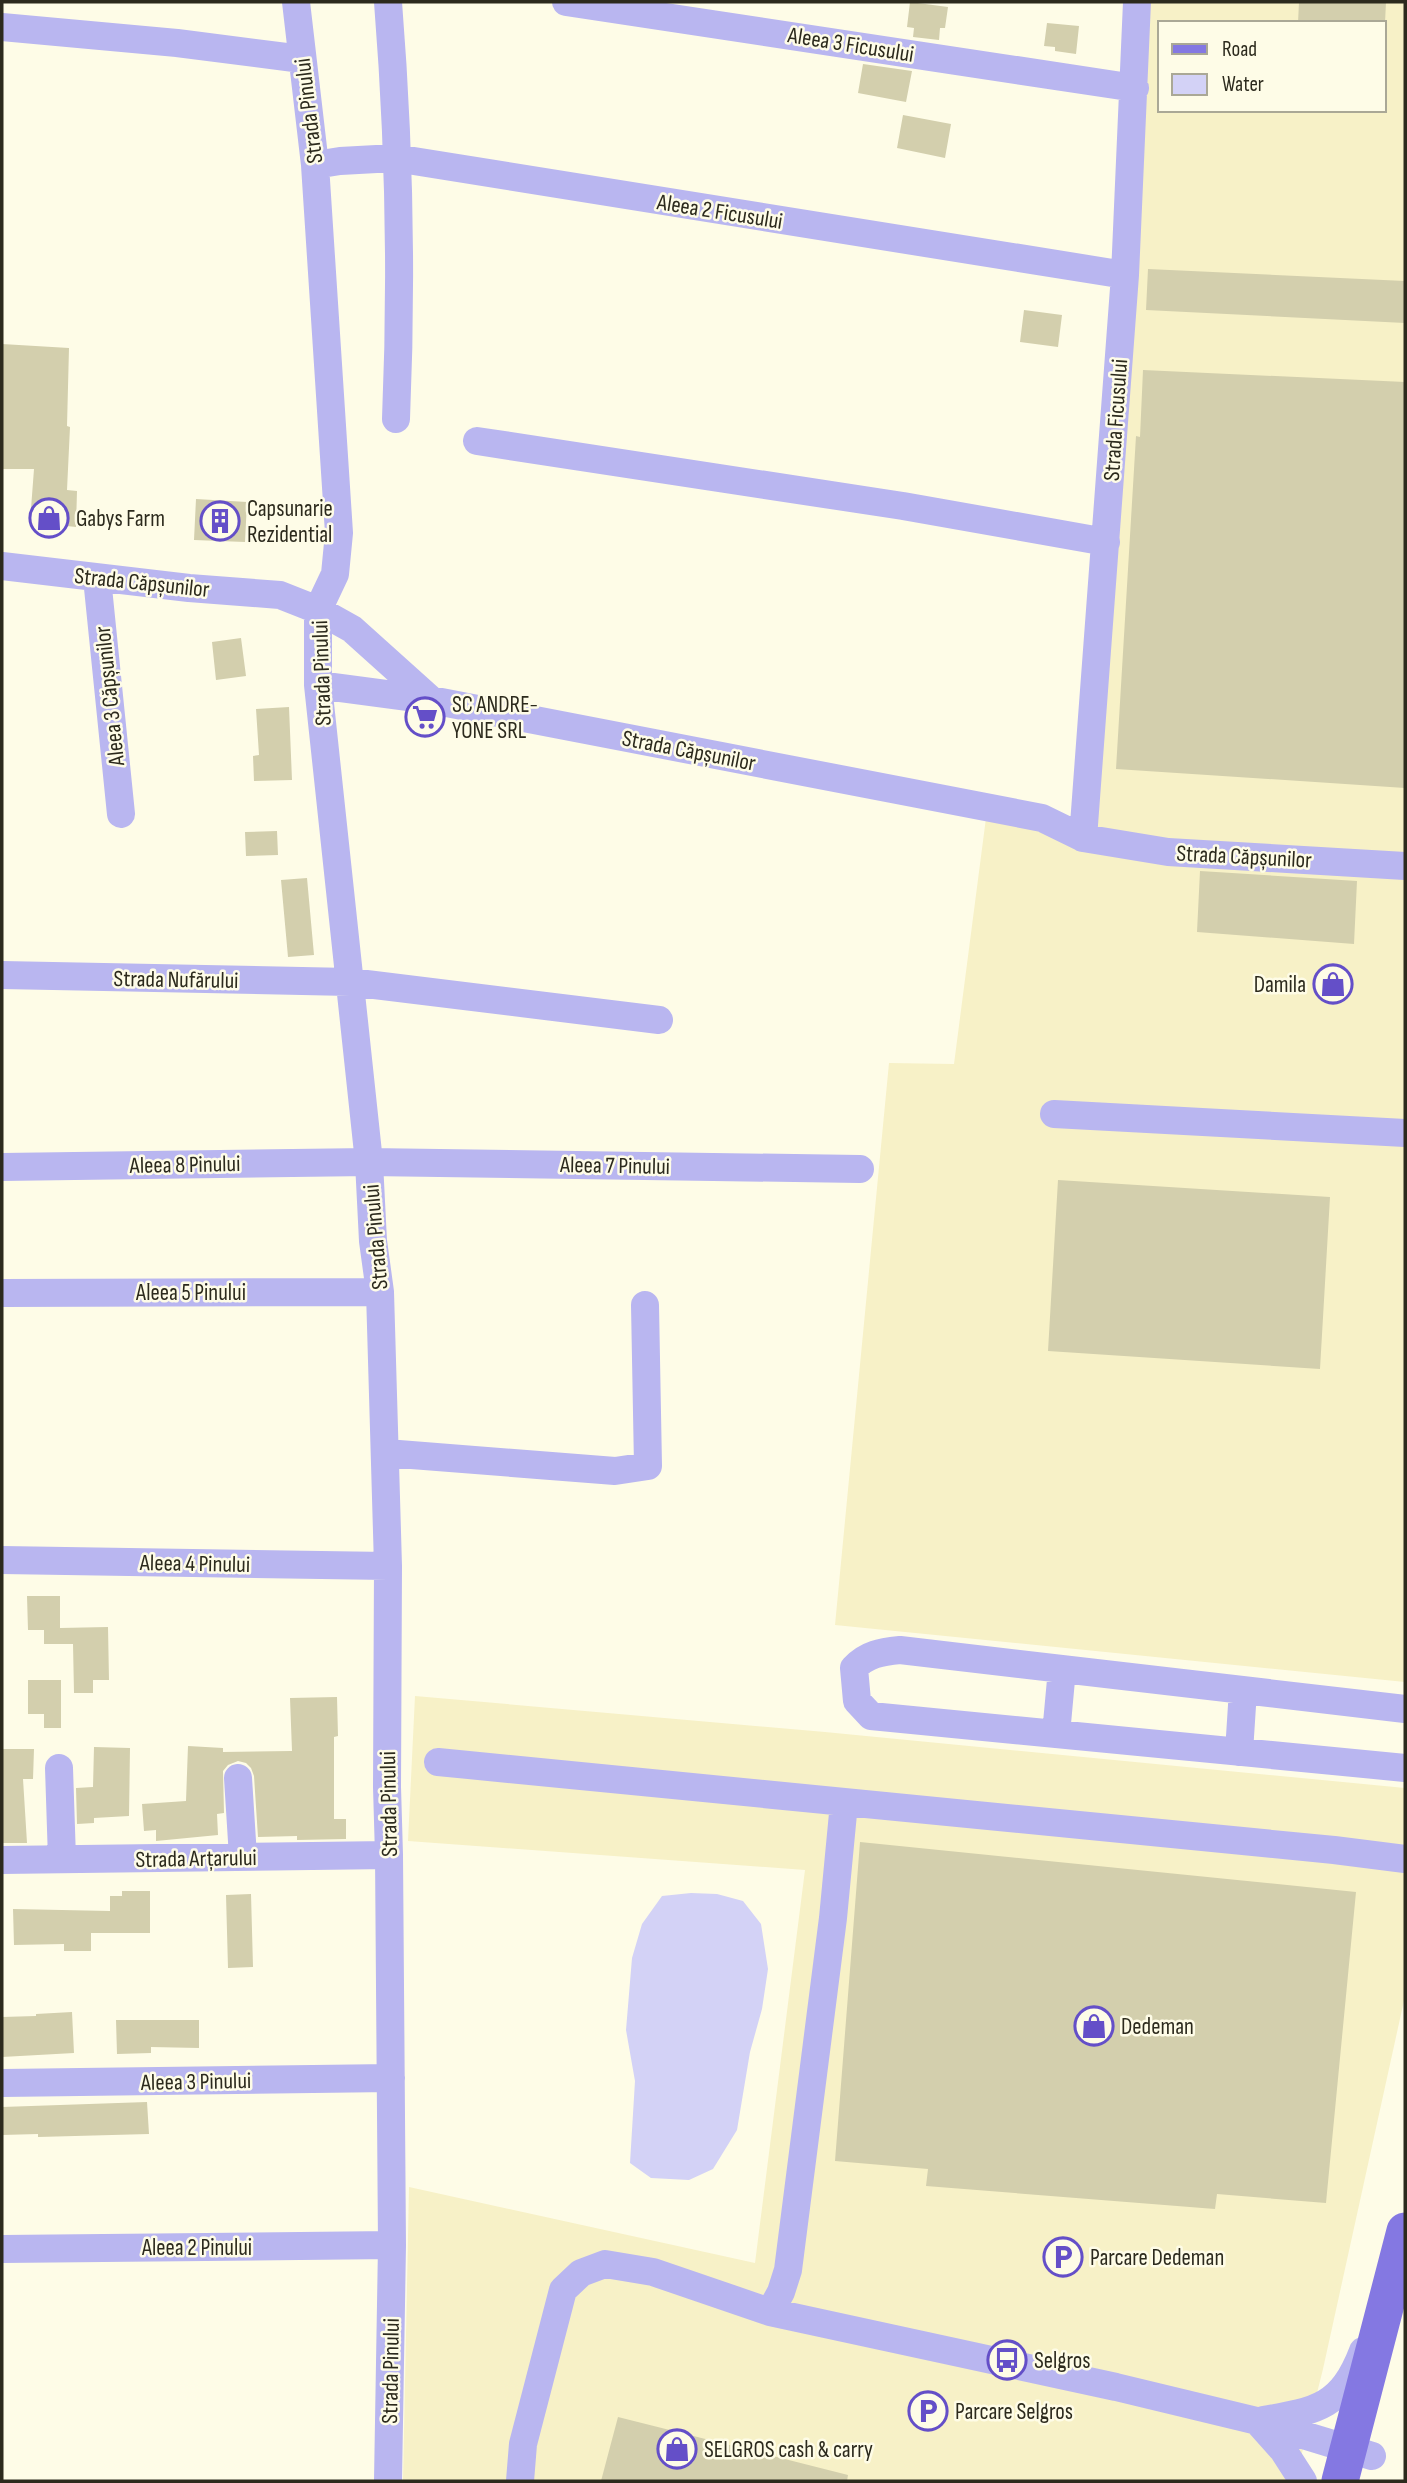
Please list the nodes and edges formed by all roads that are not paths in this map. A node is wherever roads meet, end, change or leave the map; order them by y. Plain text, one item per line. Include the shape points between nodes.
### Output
1 (296, 2) edge
2 (387, 2) edge
3 (566, 2) edge
4 (1137, 2) edge
5 (2, 27) edge
6 (302, 59) junction
7 (1135, 88) junction
8 (395, 158) junction
9 (315, 165) junction
10 (1125, 275) junction
11 (396, 419) dead end
12 (477, 441) dead end
13 (1106, 542) junction
14 (2, 566) edge
15 (97, 578) junction
16 (318, 610) junction
17 (318, 685) junction
18 (431, 701) junction
19 (121, 814) dead end
20 (1083, 838) junction
21 (1405, 866) edge
22 (2, 975) edge
23 (350, 982) junction
24 (659, 1020) dead end
25 (1054, 1114) dead end
26 (1405, 1133) edge
27 (369, 1162) junction
28 (2, 1167) edge
29 (860, 1168) dead end
30 (380, 1292) junction
31 (2, 1293) edge
32 (645, 1305) dead end
33 (386, 1454) junction
34 (2, 1560) edge
35 (388, 1566) junction
36 (1062, 1669) junction
37 (1243, 1690) junction
38 (1405, 1709) edge
39 (1056, 1734) junction
40 (1239, 1752) junction
41 (438, 1762) dead end
42 (59, 1768) dead end
43 (1405, 1768) edge
44 (238, 1778) dead end
45 (844, 1803) junction
46 (389, 1856) junction
47 (243, 1857) junction
48 (1405, 1858) edge
49 (62, 1859) junction
50 (2, 1860) edge
51 (391, 2078) junction
52 (2, 2083) edge
53 (1405, 2231) edge
54 (392, 2245) junction
55 (2, 2249) edge
56 (1390, 2282) junction
57 (771, 2312) junction
58 (1405, 2324) edge
59 (1257, 2421) junction
60 (1357, 2467) edge
61 (388, 2481) edge
62 (520, 2481) edge
63 (1303, 2481) edge

1 - 6 street, Strada Pinului
2 - 8 street
3 - 7 street, Aleea 3 Ficusului
4 - 7 street, Strada Ficusului
5 - 6 street
6 - 9 street, Strada Pinului
7 - 10 street, Strada Ficusului
8 - 9 street, Aleea 2 Ficusului
8 - 10 street, Aleea 2 Ficusului
8 - 11 street via 400,326
9 - 16 street, Strada Pinului via 339,533 335,574
10 - 13 street, Strada Ficusului
12 - 13 street
13 - 20 street, Strada Ficusului
14 - 15 street, Strada Căpșunilor
15 - 16 street, Strada Căpșunilor via 280,595
15 - 19 street, Aleea 3 Căpșunilor
16 - 17 street, Strada Pinului
16 - 18 street, Strada Căpșunilor via 352,629
17 - 18 street
17 - 23 street, Strada Pinului
18 - 20 street, Strada Căpșunilor via 1042,818
20 - 21 street, Strada Căpșunilor via 1168,852
22 - 23 street, Strada Nufărului
23 - 24 street, Strada Nufărului
23 - 27 street, Strada Pinului
25 - 26 street
27 - 28 street, Aleea 8 Pinului
27 - 29 street, Aleea 7 Pinului
27 - 30 street, Strada Pinului
30 - 31 street, Aleea 5 Pinului
30 - 33 street, Strada Pinului
32 - 33 street via 648,1466 615,1471
33 - 35 street, Strada Pinului
34 - 35 street, Aleea 4 Pinului
35 - 46 street, Strada Pinului
36 - 37 street
36 - 39 street
36 - 39 street via 900,1650 863,1658 854,1668 857,1701 871,1716
37 - 38 street
37 - 40 street
39 - 40 street
40 - 43 street
41 - 45 street
42 - 49 street
44 - 47 street
45 - 48 street
45 - 57 street via 788,2270
46 - 47 street, Strada Arțarului
46 - 51 street, Strada Pinului
47 - 49 street, Strada Arțarului
49 - 50 street, Strada Arțarului
51 - 52 street, Aleea 3 Pinului
51 - 54 street, Strada Pinului
53 - 56 main road
54 - 55 street, Aleea 2 Pinului
54 - 61 street, Strada Pinului
56 - 59 street via 1353,2375 1343,2388 1307,2412
56 - 60 main road
57 - 59 street
57 - 62 street via 653,2272 605,2264 581,2273 563,2290 523,2444
58 - 60 main road
59 - 60 street
59 - 63 street

